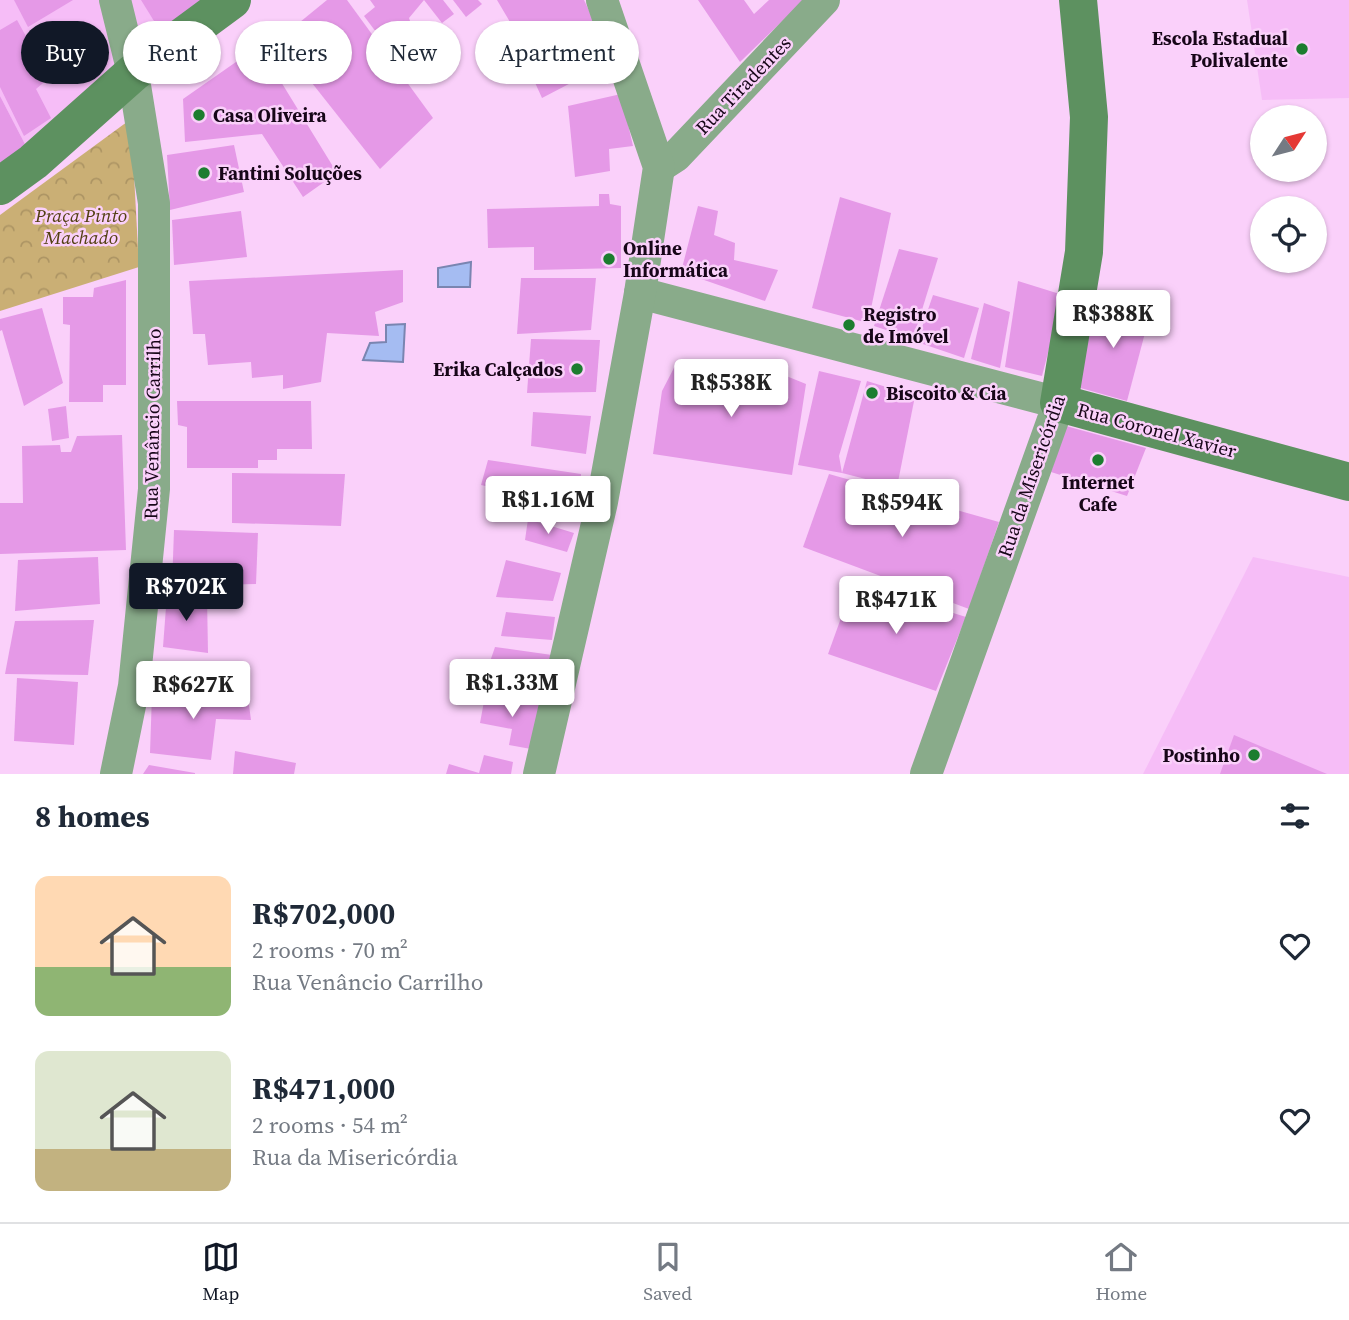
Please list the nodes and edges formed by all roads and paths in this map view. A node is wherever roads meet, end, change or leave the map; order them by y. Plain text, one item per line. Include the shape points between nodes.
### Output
1 (115, 0) edge
2 (233, 0) edge
3 (602, 0) edge
4 (824, 0) edge
5 (1078, 0) edge
6 (204, 21) edge
7 (123, 32) edge
8 (123, 82) edge
9 (135, 84) edge
10 (659, 167) junction
11 (0, 187) edge
12 (640, 293) junction
13 (1059, 403) junction
14 (1349, 482) edge
15 (116, 774) edge
16 (539, 774) edge
17 (926, 774) edge

1 - 7 street, Rua Venâncio Carrilho
2 - 6 street
3 - 10 street
4 - 10 street, Rua Tiradentes via 676,156
5 - 13 street, Rua da Misericórdia via 1089,117 1084,252
8 - 11 street
9 - 15 street, Rua Venâncio Carrilho via 153,203 154,489 134,686
10 - 12 street
12 - 13 street, Rua Coronel Xavier
12 - 16 street via 602,502
13 - 14 street, Rua Coronel Xavier
13 - 17 street, Rua da Misericórdia

